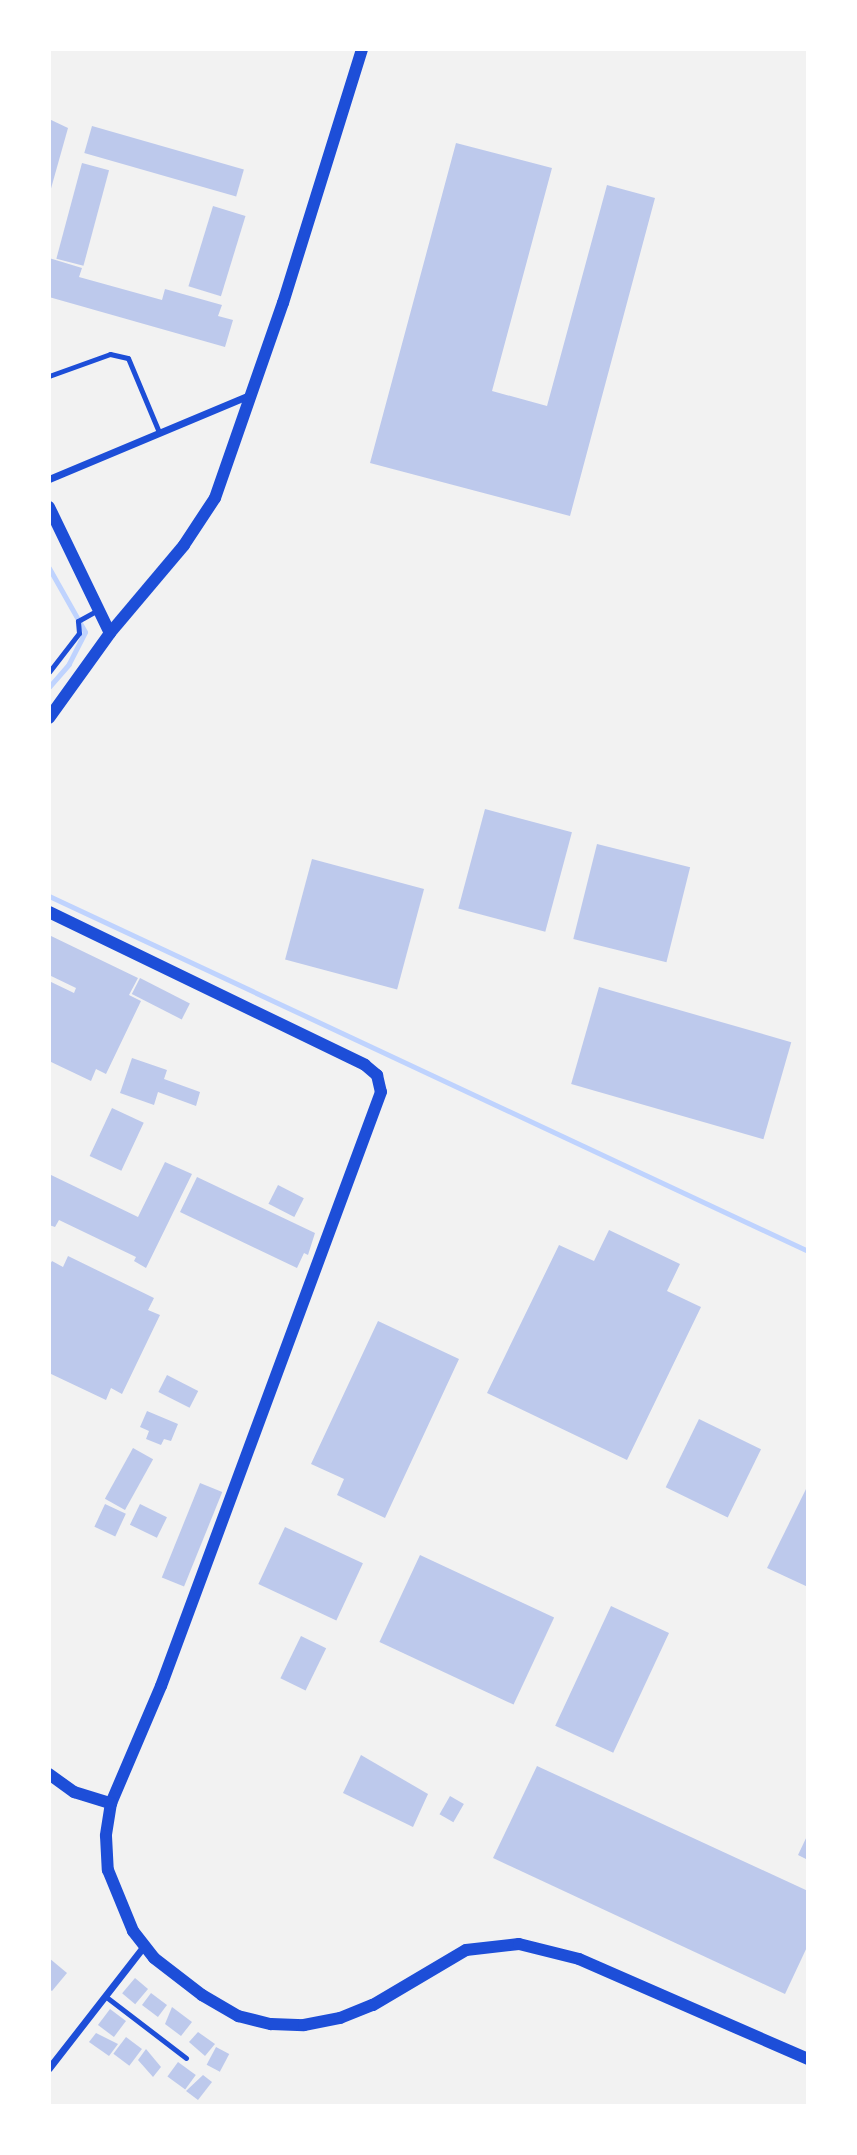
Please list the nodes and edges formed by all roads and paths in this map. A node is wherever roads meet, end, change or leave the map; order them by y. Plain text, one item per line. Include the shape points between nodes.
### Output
1 (362, 49) edge
2 (49, 376) edge
3 (252, 394) junction
4 (159, 432) junction
5 (49, 479) edge
6 (49, 507) edge
7 (99, 610) junction
8 (110, 633) junction
9 (49, 672) edge
10 (49, 718) edge
11 (49, 912) edge
12 (49, 1774) edge
13 (111, 1803) junction
14 (144, 1946) junction
15 (105, 1996) junction
16 (186, 2058) dead end
17 (808, 2059) edge
18 (49, 2068) edge

1 - 3 street
2 - 4 lane via 110,354 128,358
3 - 4 street
3 - 8 street via 215,498 184,545
4 - 5 street
6 - 7 street
7 - 8 street
7 - 9 lane via 78,621 79,633
8 - 10 street
11 - 13 street via 365,1065 377,1075 381,1092 161,1686
12 - 13 street via 74,1792
13 - 14 street via 106,1836 108,1870 118,1904
14 - 15 street
14 - 17 street via 221,2008 254,2021 288,2026 323,2022 357,2011 466,1950 501,1944 537,1946 592,1964
15 - 16 lane
15 - 18 street

